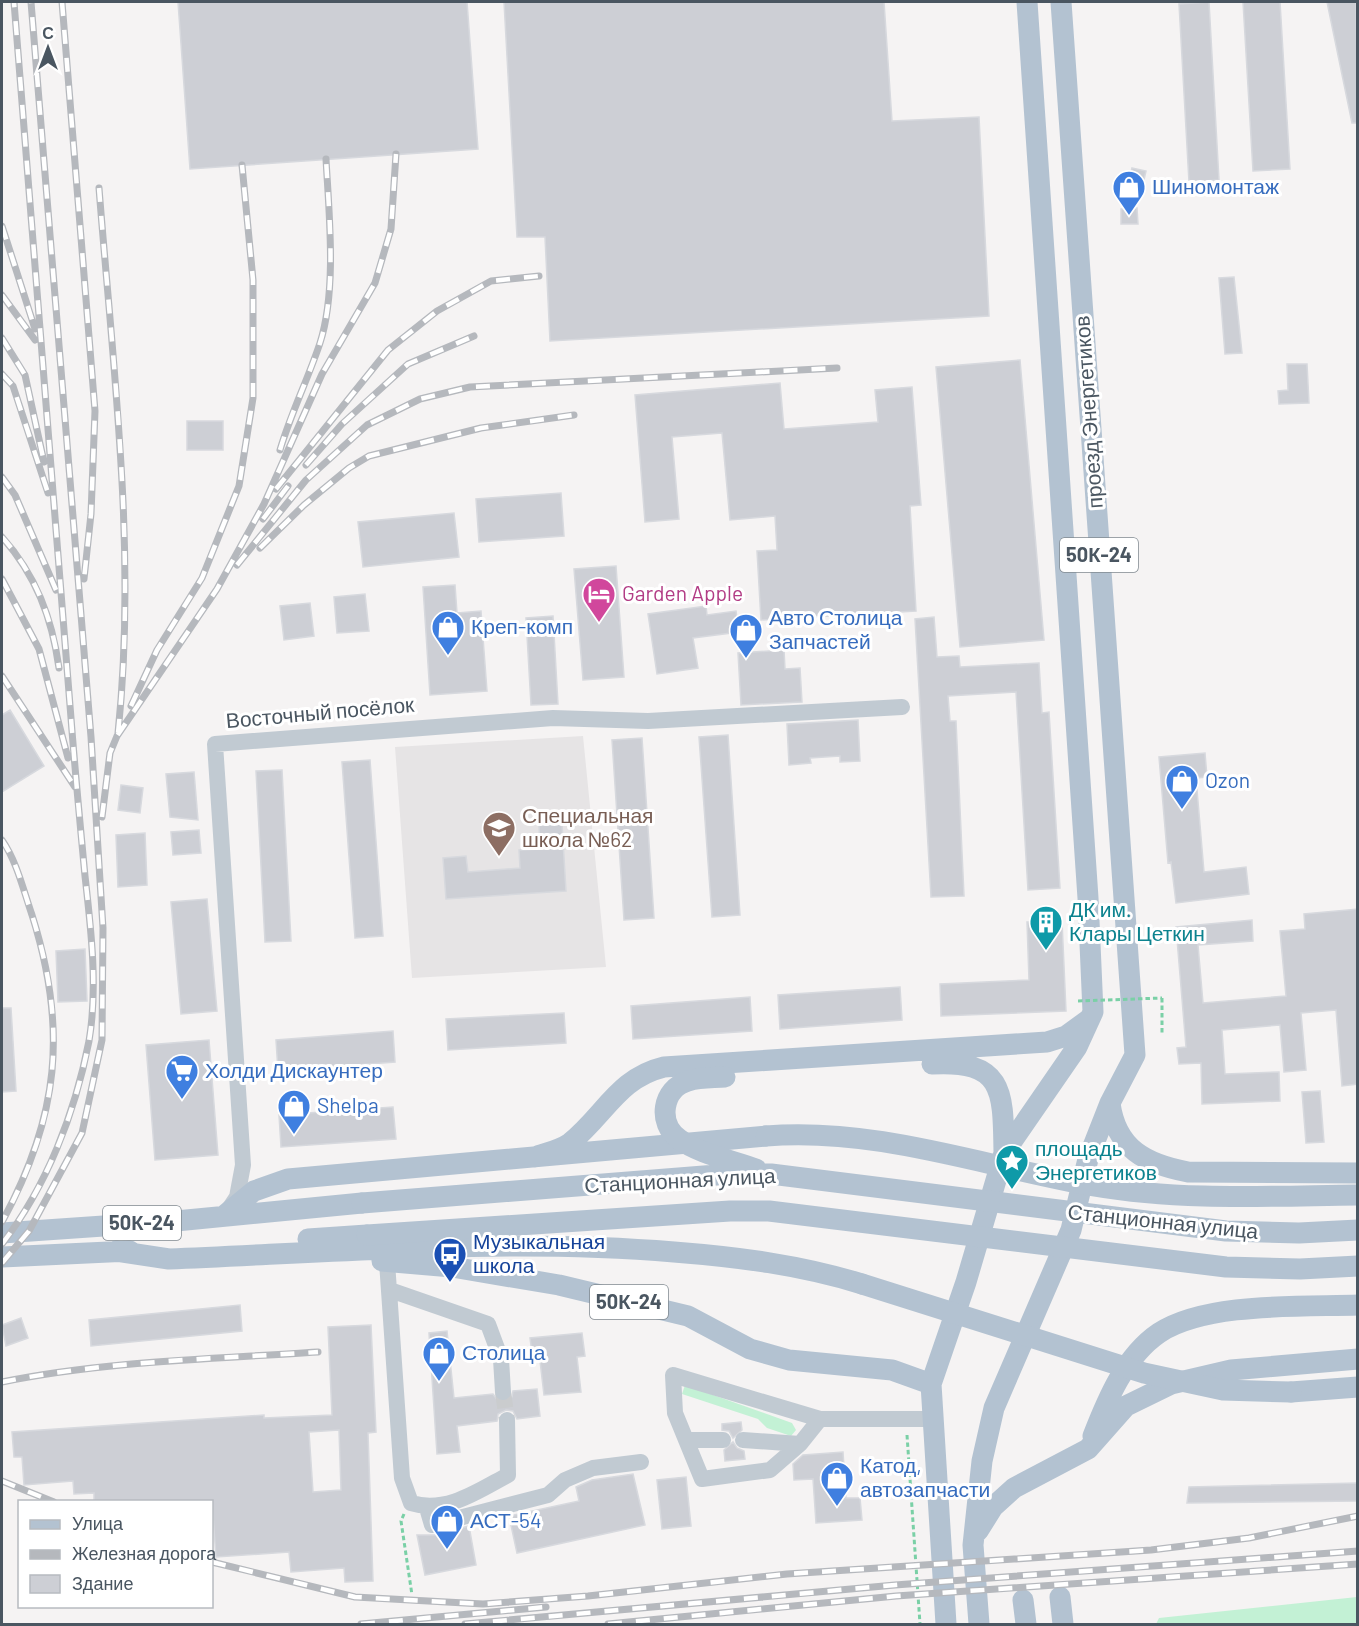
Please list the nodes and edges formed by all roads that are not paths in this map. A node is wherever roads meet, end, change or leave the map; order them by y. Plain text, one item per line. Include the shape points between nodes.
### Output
1 (1027, 2) edge
2 (1061, 2) edge
3 (902, 707) dead end
4 (1084, 1009) junction
5 (1110, 1103) junction
6 (1004, 1154) junction
7 (535, 1157) junction
8 (1358, 1173) edge
9 (771, 1174) junction
10 (1358, 1195) edge
11 (226, 1214) junction
12 (113, 1225) junction
13 (1358, 1230) edge
14 (2, 1233) edge
15 (116, 1251) junction
16 (316, 1252) junction
17 (2, 1257) edge
18 (387, 1262) junction
19 (1358, 1266) edge
20 (390, 1290) junction
21 (1358, 1305) edge
22 (1358, 1359) edge
23 (931, 1384) junction
24 (1358, 1387) edge
25 (503, 1392) tunnel mouth
26 (820, 1419) junction
27 (933, 1419) junction
28 (507, 1420) tunnel mouth
29 (686, 1440) junction
30 (723, 1440) dead end
31 (743, 1440) dead end
32 (800, 1444) junction
33 (1088, 1449) junction
34 (641, 1462) dead end
35 (427, 1508) junction
36 (975, 1536) junction
37 (1060, 1597) dead end
38 (1023, 1600) dead end
39 (946, 1624) edge
40 (979, 1624) edge
41 (1026, 1624) edge
42 (1063, 1624) edge

1 - 4 main road, проезд Энергетиков / 50К-24 via 1088,898
2 - 5 main road, проезд Энергетиков / 50К-24 via 1135,1055
3 - 11 street, Восточный посёлок via 648,721 553,718 215,744 243,1165 237,1197
4 - 6 main road, проезд Энергетиков / 50К-24 via 1077,1047
4 - 7 main road via 1066,1036 1047,1042 664,1067 645,1072 631,1080 568,1145
5 - 8 main road via 1118,1130 1132,1149 1149,1162 1166,1168 1188,1172
5 - 36 main road, 50К-24 via 1088,1159 1071,1230 994,1408 982,1461
6 - 9 main road, bridge via 1003,1118 996,1085 976,1066 957,1063 725,1077 686,1081 674,1088 664,1115 668,1129 679,1139
6 - 23 main road, 50К-24
7 - 10 main road, bridge via 821,1134 856,1137 1128,1191 1207,1197
7 - 11 main road via 288,1179 254,1191
9 - 11 main road, Станционная улица, bridge via 729,1174
9 - 13 main road, Станционная улица, bridge via 1226,1231
11 - 12 main road, Станционная улица / 50К-24
12 - 14 main road, Станционная улица / 50К-24
12 - 15 main road
15 - 16 main road, 50К-24 via 169,1260
15 - 17 main road, Станционная улица / 50К-24
15 - 19 main road, Станционная улица, bridge via 769,1211 1226,1268
16 - 18 main road, 50К-24
16 - 24 main road, bridge via 526,1245 625,1248 795,1266 1144,1372 1223,1390 1291,1392
18 - 20 street
18 - 23 main road, 50К-24 via 452,1267 559,1285 688,1316 750,1349 779,1357 892,1370
20 - 25 street via 489,1324 501,1359
20 - 35 street via 402,1478 411,1503
21 - 33 main road via 1234,1310 1159,1333 1136,1355 1109,1394
22 - 33 main road via 1232,1370 1171,1384 1126,1406
23 - 27 main road
26 - 27 street
26 - 29 street via 673,1374 675,1413
26 - 32 street
27 - 39 main road
28 - 35 street via 508,1474 462,1500
29 - 30 street
29 - 32 street via 702,1479 770,1470
31 - 32 street
33 - 36 main road via 1014,1488 993,1507
34 - 35 street via 593,1468 565,1480 548,1495 432,1525
36 - 40 main road
37 - 42 main road
38 - 41 main road

